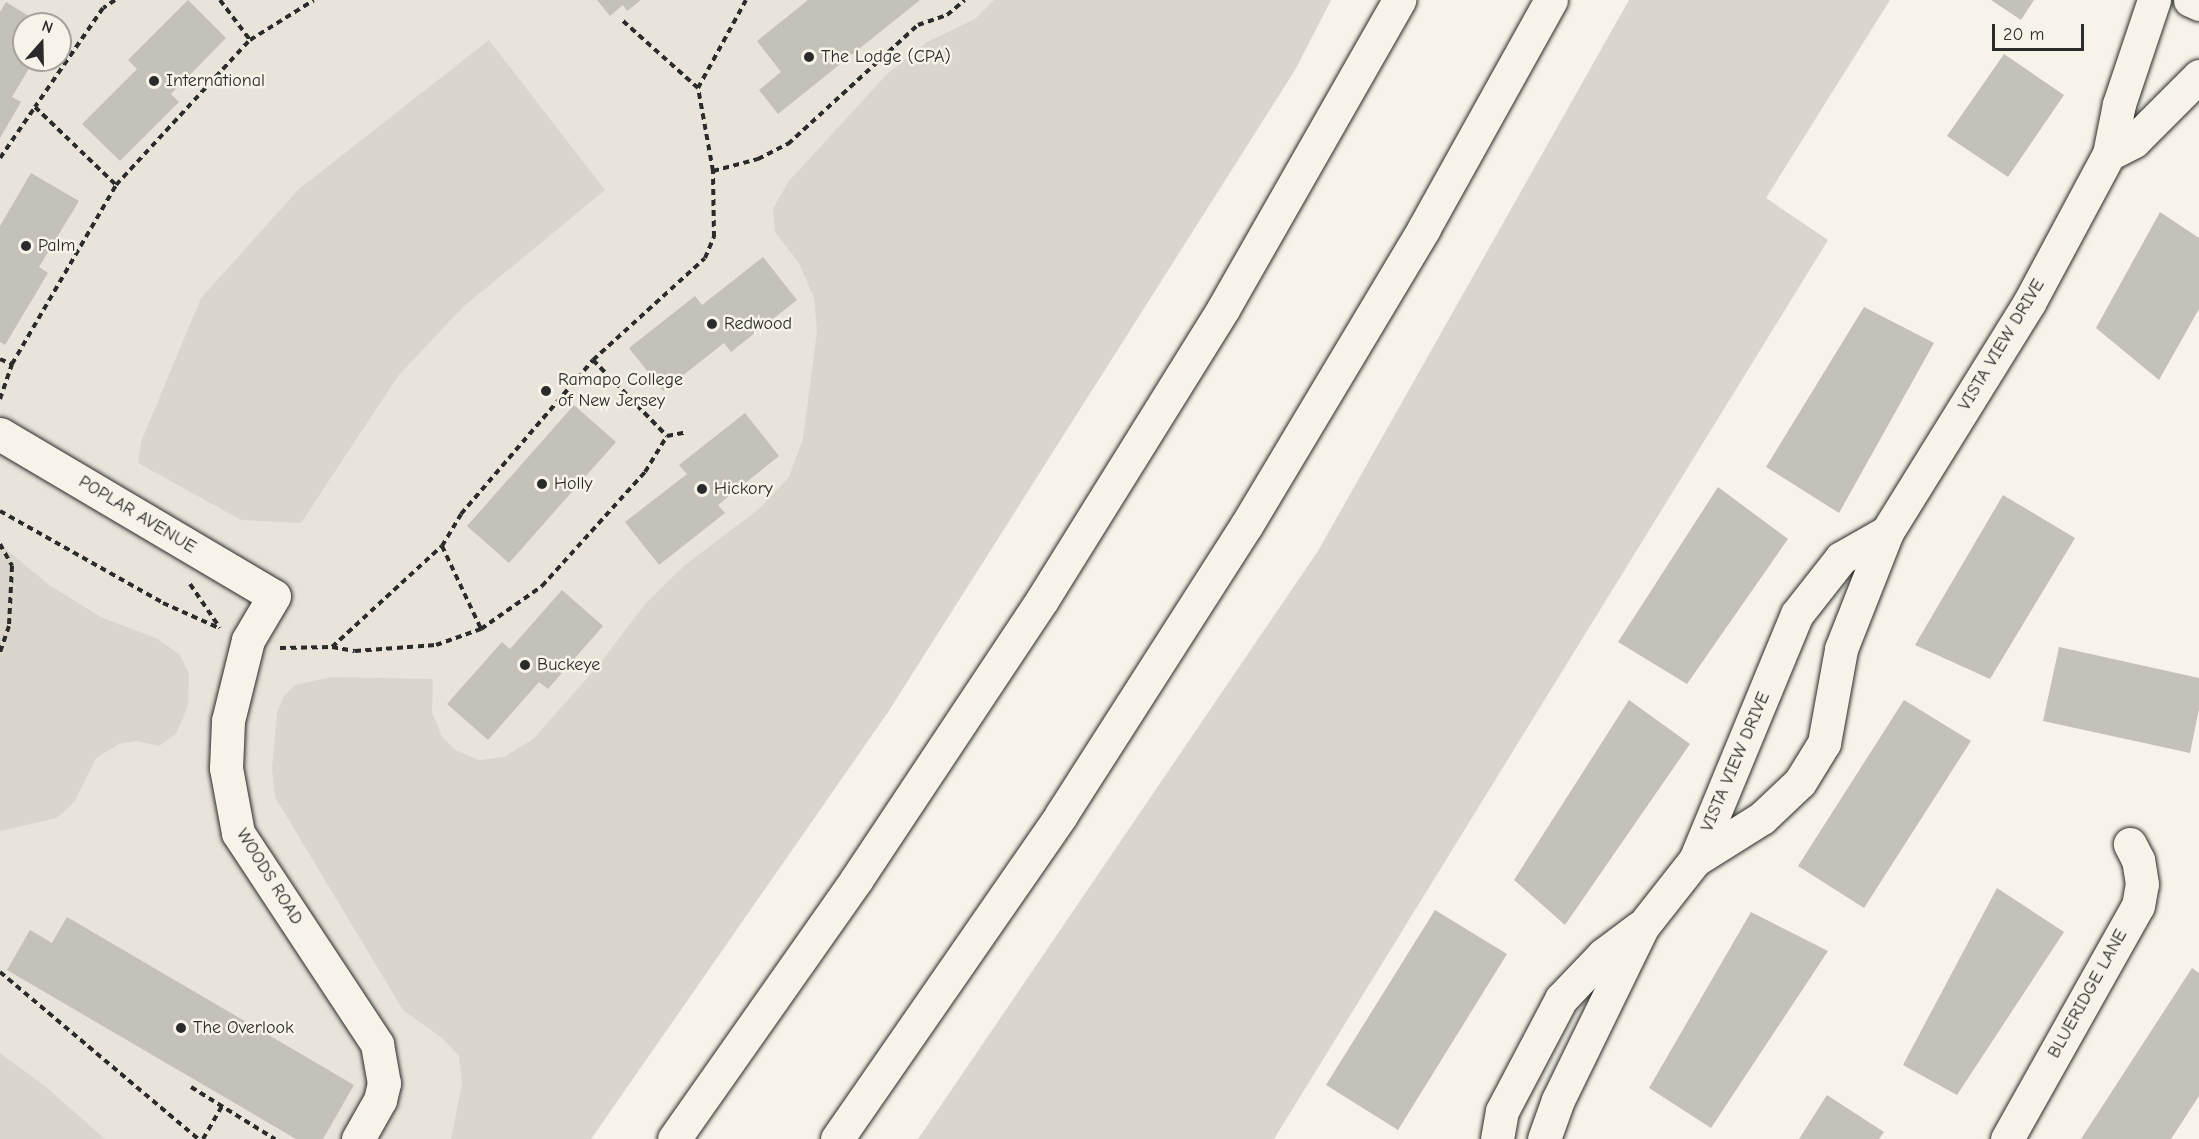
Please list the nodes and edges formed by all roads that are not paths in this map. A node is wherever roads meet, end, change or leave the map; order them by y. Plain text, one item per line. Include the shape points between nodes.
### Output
1 (1399, 0) edge
2 (1551, 0) edge
3 (2154, 0) edge
4 (2190, 0) edge
5 (2199, 4) edge
6 (2199, 76) edge
7 (2109, 154) junction
8 (0, 434) edge
9 (1887, 532) junction
10 (274, 596) joint
11 (2130, 844) dead end
12 (1695, 860) junction
13 (1643, 926) junction
14 (358, 1139) edge
15 (674, 1139) edge
16 (837, 1139) edge
17 (1497, 1139) edge
18 (1544, 1139) edge
19 (2007, 1139) edge

1 - 15 main road via 1223,309 1042,600 863,870
2 - 16 main road via 1424,228 1240,535 1060,815
3 - 7 main road, VISTA VIEW DRIVE via 2116,115
4 - 5 main road
6 - 7 main road via 2134,141
7 - 9 main road, VISTA VIEW DRIVE via 2029,303
8 - 10 main road, POPLAR AVENUE
9 - 12 main road, VISTA VIEW DRIVE via 1841,558 1797,614
9 - 12 main road, VISTA VIEW DRIVE via 1841,649 1824,743 1800,782 1762,818
10 - 14 main road, WOODS ROAD via 248,640 228,722 226,756 238,833 377,1044 384,1083 380,1100
11 - 19 main road, BLUERIDGE LANE via 2139,860 2142,884 2138,906
12 - 13 main road, VISTA VIEW DRIVE
13 - 17 main road, VISTA VIEW DRIVE via 1603,955 1560,999 1502,1111
13 - 18 main road, VISTA VIEW DRIVE via 1558,1100

